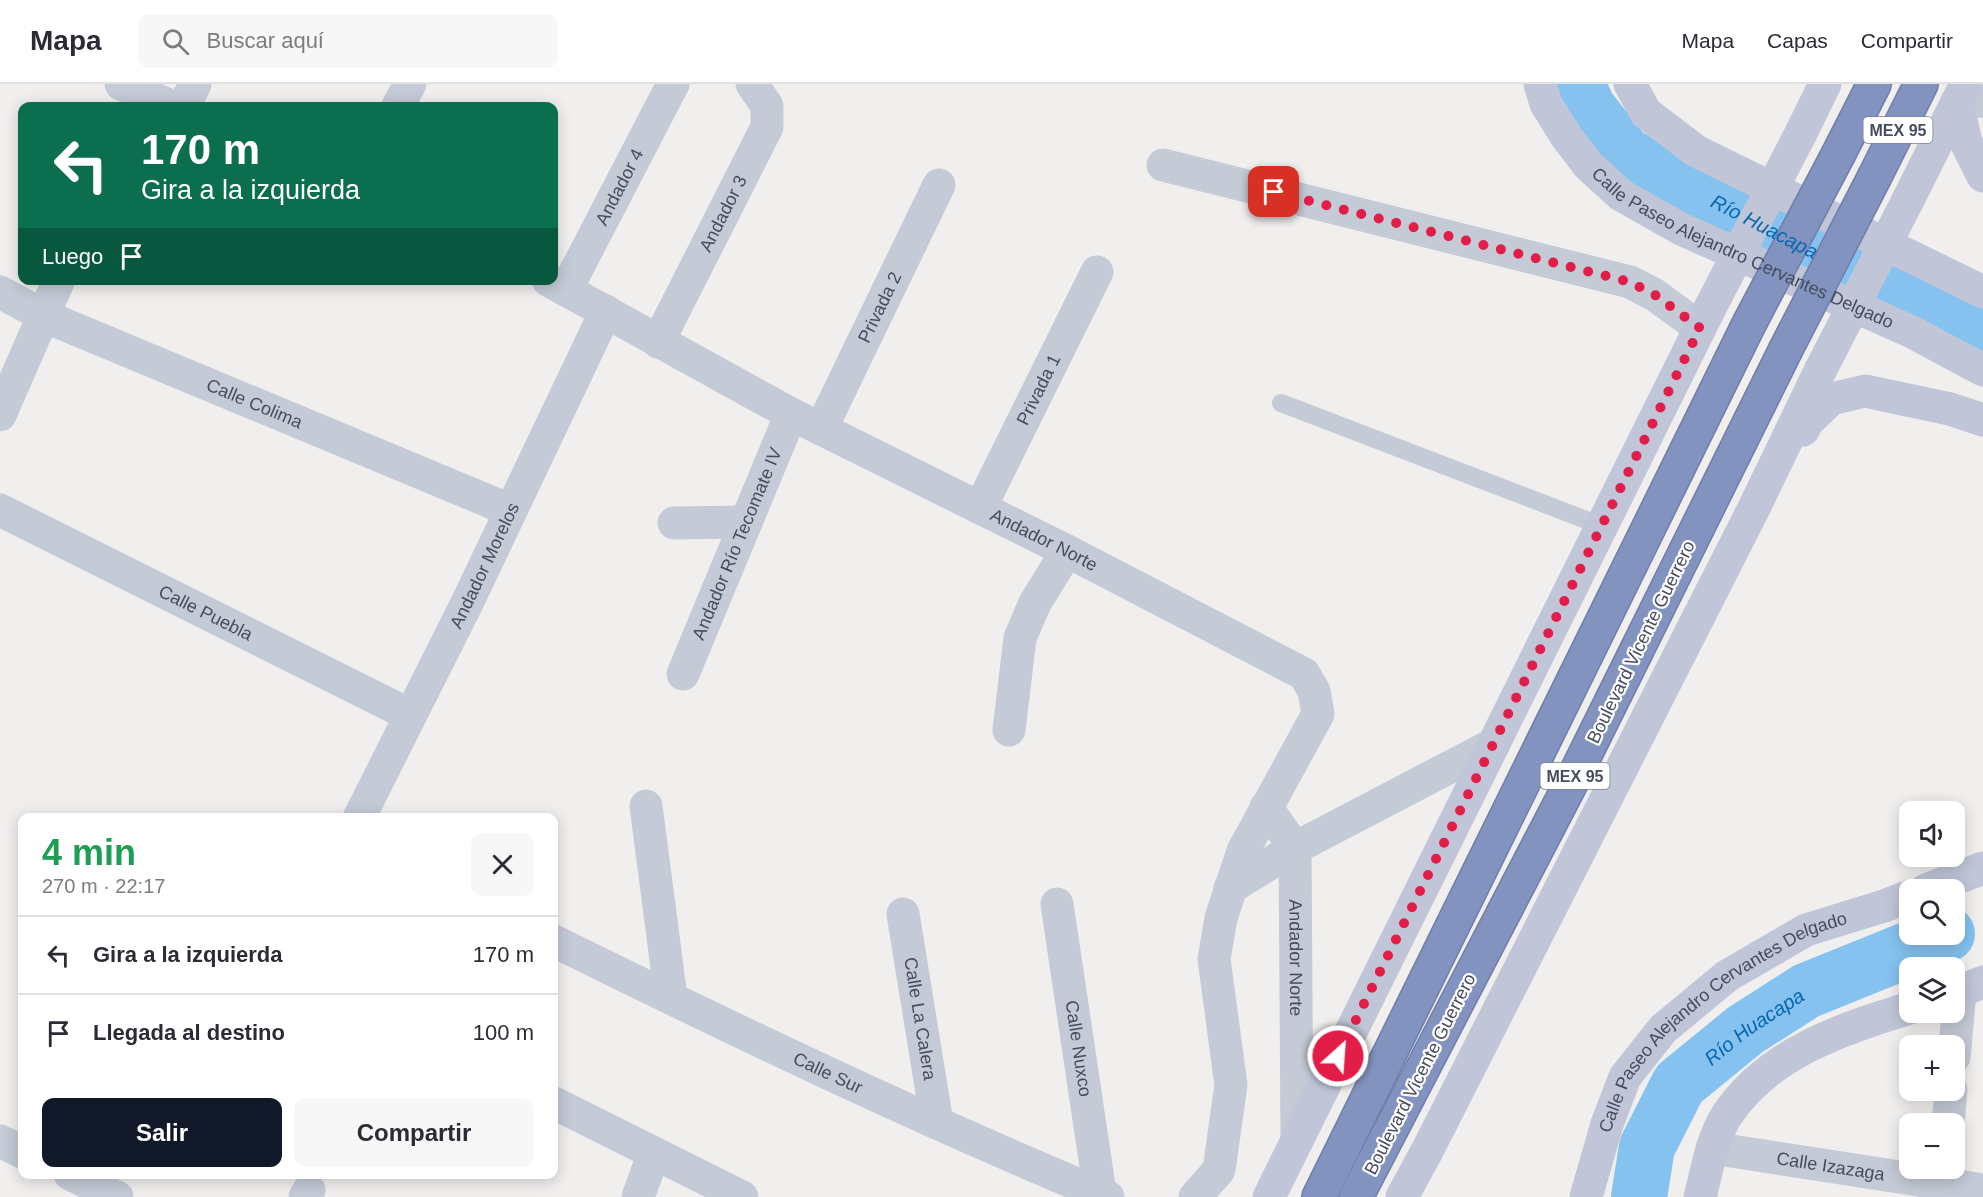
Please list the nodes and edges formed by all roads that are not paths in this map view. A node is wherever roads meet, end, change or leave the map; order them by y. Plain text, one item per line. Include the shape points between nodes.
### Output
1 (195, 84) edge
2 (410, 84) edge
3 (673, 84) edge
4 (752, 84) edge
5 (1540, 84) edge
6 (1630, 84) edge
7 (1825, 84) edge
8 (1874, 84) edge
9 (1921, 84) edge
10 (132, 95) edge
11 (1969, 96) edge
12 (157, 102) edge
13 (186, 102) edge
14 (400, 102) edge
15 (1163, 165) dead end
16 (1983, 176) edge
17 (939, 185) dead end
18 (1097, 272) dead end
19 (558, 283) edge
20 (57, 285) edge
21 (557, 285) edge
22 (0, 292) edge
23 (1983, 292) edge
24 (606, 311) junction
25 (44, 316) junction
26 (1705, 318) junction
27 (658, 342) junction
28 (1983, 370) edge
29 (1281, 403) dead end
30 (791, 414) junction
31 (0, 416) edge
32 (1983, 420) edge
33 (821, 429) junction
34 (980, 508) junction
35 (1754, 508) junction
36 (0, 510) edge
37 (510, 510) junction
38 (746, 522) junction
39 (674, 523) dead end
40 (1602, 526) junction
41 (1066, 551) junction
42 (684, 674) dead end
43 (410, 715) junction
44 (1009, 729) dead end
45 (1494, 744) junction
46 (646, 806) dead end
47 (1266, 807) junction
48 (361, 813) edge
49 (1295, 848) junction
50 (1983, 868) edge
51 (1954, 879) edge
52 (1230, 888) junction
53 (1899, 900) edge
54 (1057, 904) dead end
55 (903, 914) dead end
56 (558, 942) edge
57 (1966, 989) edge
58 (671, 998) junction
59 (1899, 1012) edge
60 (1958, 1035) edge
61 (558, 1105) edge
62 (937, 1123) junction
63 (1297, 1140) junction
64 (0, 1141) edge
65 (1712, 1148) junction
66 (18, 1150) edge
67 (654, 1153) junction
68 (80, 1179) edge
69 (1943, 1183) edge
70 (1983, 1190) edge
71 (1104, 1195) edge
72 (117, 1197) edge
73 (638, 1197) edge
74 (741, 1197) edge
75 (1195, 1197) edge
76 (1269, 1197) edge
77 (1319, 1197) edge
78 (1356, 1197) edge
79 (1402, 1197) edge
80 (1586, 1197) edge
81 (1700, 1197) edge

1 - 13 street
2 - 14 street
3 - 19 street, Andador 4
4 - 27 street, Andador 3 via 767,106 767,128
5 - 28 main road, Calle Paseo Alejandro Cervantes Delgado via 1546,104 1566,136 1588,165 1621,195 1681,229 1912,332
6 - 23 main road via 1646,113 1696,152
7 - 26 main road, bridge
8 - 77 highway, Boulevard Vicente Guerrero / MEX 95, bridge via 1749,324
9 - 78 highway, Boulevard Vicente Guerrero / MEX 95, bridge via 1571,783
10 - 12 street
11 - 16 main road via 1966,142
11 - 35 main road, bridge via 1907,202
15 - 26 street via 1630,282
17 - 33 street, Privada 2
18 - 34 street, Privada 1
20 - 25 street
21 - 24 street, Andador Norte
22 - 25 street, Calle Colima
24 - 27 street, Andador Norte
24 - 37 street, Andador Morelos
25 - 31 street
25 - 37 street, Calle Colima
26 - 40 main road
27 - 30 street, Andador Norte
29 - 40 lane
30 - 33 street, Andador Norte
30 - 38 street, Andador Río Tecomate IV
32 - 35 main road via 1865,391 1831,399 1807,422
33 - 34 street, Andador Norte
34 - 41 street, Andador Norte
35 - 79 main road
36 - 43 street, Calle Puebla
37 - 43 street, Andador Morelos
38 - 39 street
38 - 42 street, Andador Río Tecomate IV
40 - 45 main road
41 - 44 street via 1035,603 1020,638
41 - 47 street, Andador Norte via 1304,674 1314,691 1318,714
43 - 48 street, Andador Morelos
45 - 49 street
45 - 63 main road
46 - 58 street
47 - 49 street
47 - 52 street via 1243,851
49 - 52 street
49 - 63 street, Andador Norte
50 - 51 main road
52 - 75 street via 1214,959 1231,1085 1219,1170
53 - 80 main road, Calle Paseo Alejandro Cervantes Delgado via 1806,930 1727,976 1663,1029 1625,1077
54 - 71 street, Calle Nuxco
55 - 62 street, Calle La Calera
56 - 58 street, Calle Sur
57 - 60 street
58 - 62 street, Calle Sur
59 - 65 main road via 1804,1047 1751,1084 1726,1116
61 - 67 street
62 - 71 street, Calle Sur
63 - 76 main road
64 - 66 street
65 - 69 street, Calle Izazaga
65 - 81 main road
67 - 73 street
67 - 74 street
68 - 72 street
69 - 70 street, Calle Izazaga

